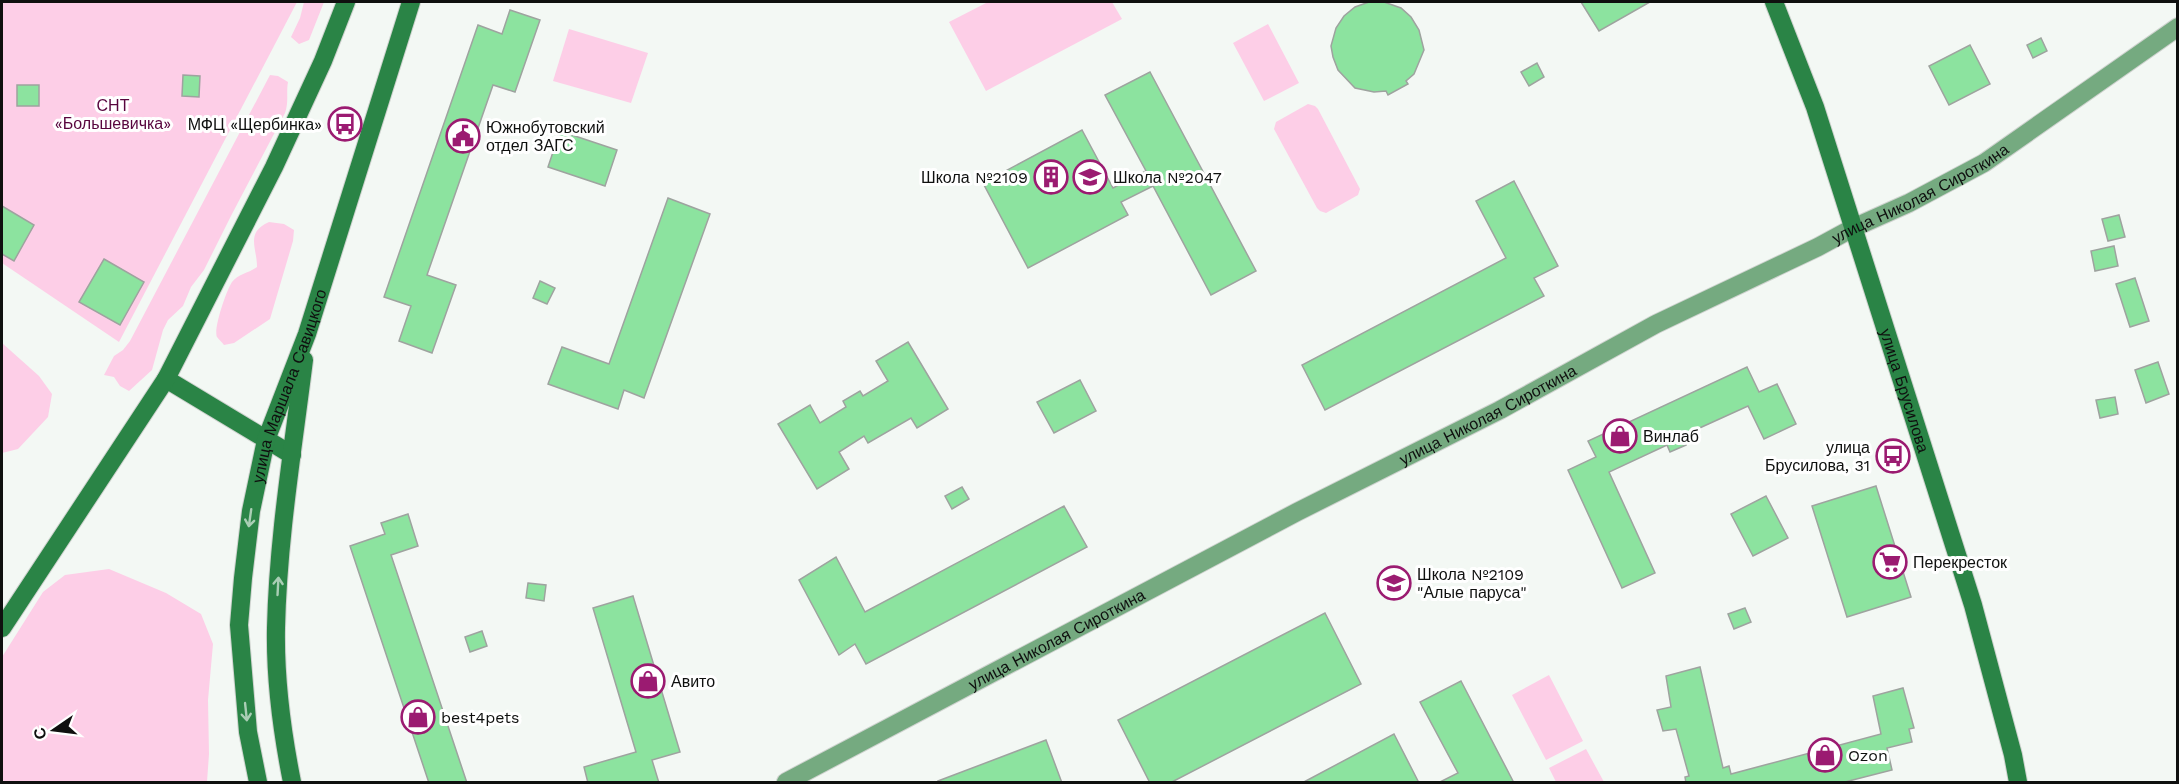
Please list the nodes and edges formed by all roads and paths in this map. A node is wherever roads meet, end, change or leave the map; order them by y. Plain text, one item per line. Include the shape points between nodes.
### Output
1 (346, 2) edge
2 (411, 2) edge
3 (1774, 2) edge
4 (2177, 29) edge
5 (1853, 228) junction
6 (307, 334) junction
7 (166, 379) junction
8 (266, 440) junction
9 (292, 455) junction
10 (2, 628) edge
11 (258, 783) edge
12 (292, 783) edge
13 (786, 783) edge
14 (2018, 783) edge

1 - 7 street via 324,61 274,167
2 - 6 street, улица Маршала Савицкого
3 - 5 street, улица Брусилова via 1815,107
4 - 5 street, улица Николая Сироткина via 1984,163
5 - 13 street, улица Николая Сироткина via 1656,324 1500,410 1297,512
5 - 14 street, улица Брусилова via 1973,605
6 - 8 street, улица Маршала Савицкого
6 - 9 street
7 - 8 street
7 - 10 street
8 - 9 street
8 -> 11 street, улица Маршала Савицкого via 251,511 239,625 248,732
12 -> 9 street via 278,690 276,630

